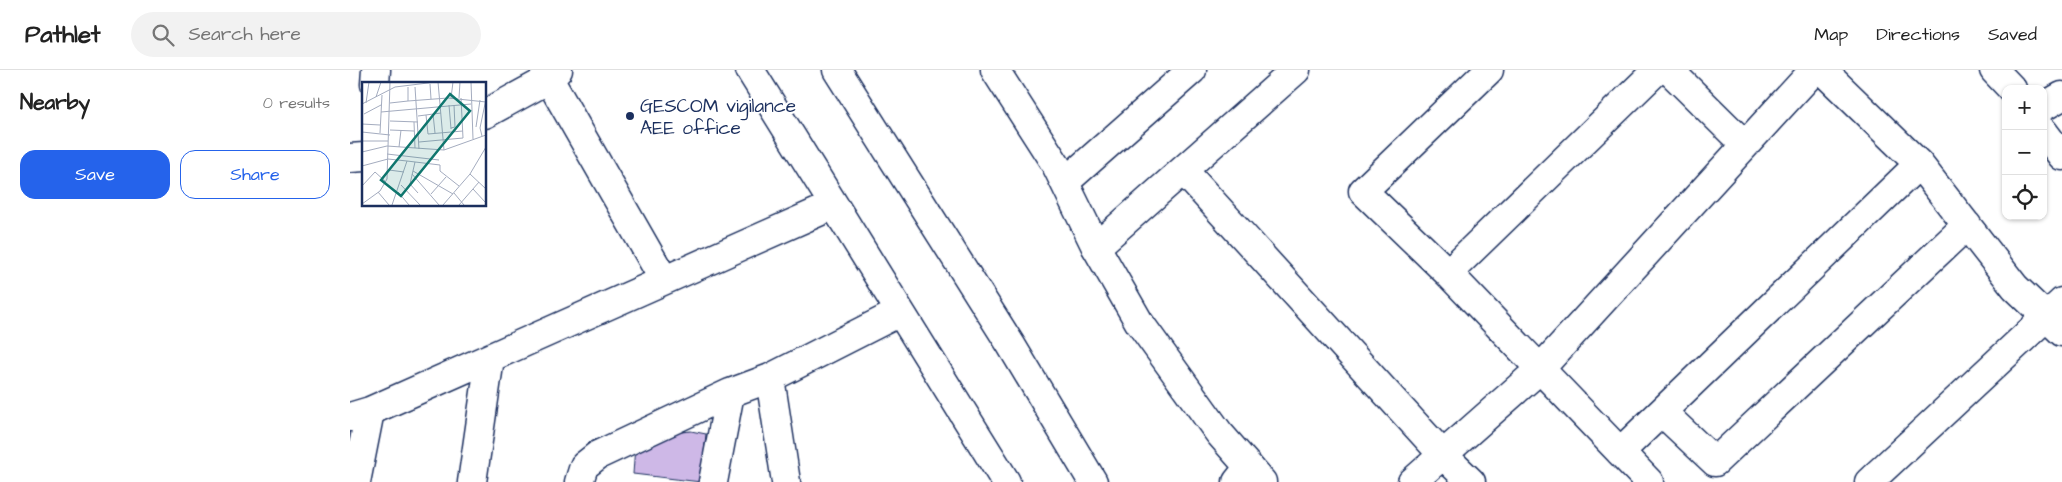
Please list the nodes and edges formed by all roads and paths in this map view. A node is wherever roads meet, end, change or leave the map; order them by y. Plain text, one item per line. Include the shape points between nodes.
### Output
1 (750, 70) edge
2 (837, 70) edge
3 (995, 70) edge
4 (1192, 70) edge
5 (1296, 70) edge
6 (1489, 70) edge
7 (1657, 70) edge
8 (1669, 70) edge
9 (1814, 70) edge
10 (1822, 70) edge
11 (1994, 70) edge
12 (554, 75) edge
13 (2008, 85) edge
14 (2062, 96) edge
15 (2047, 105) edge
16 (486, 113) edge
17 (2047, 136) edge
18 (1745, 145) junction
19 (2062, 156) edge
20 (1919, 164) junction
21 (1183, 170) junction
22 (1065, 182) junction
23 (834, 204) junction
24 (1967, 225) junction
25 (1096, 247) junction
26 (1448, 274) junction
27 (664, 280) junction
28 (900, 312) junction
29 (2057, 317) edge
30 (490, 358) junction
31 (1540, 369) junction
32 (770, 378) junction
33 (730, 393) junction
34 (1662, 412) junction
35 (360, 414) edge
36 (1620, 452) junction
37 (1443, 455) junction
38 (1249, 477) edge
39 (356, 482) edge
40 (472, 482) edge
41 (579, 482) edge
42 (713, 482) edge
43 (786, 482) edge
44 (1006, 482) edge
45 (1092, 482) edge
46 (1412, 482) edge
47 (1471, 482) edge
48 (1649, 482) edge
49 (1869, 482) edge

1 - 23 street
2 - 45 street via 1011,345
3 - 22 street
4 - 22 street
5 - 21 street
6 - 26 street via 1363,192
7 - 26 street
8 - 18 street
9 - 18 street
10 - 20 street
11 - 13 street
12 - 16 street
12 - 27 street
14 - 15 street
17 - 19 street
18 - 31 street
20 - 24 street
20 - 34 street
21 - 25 street
21 - 37 street
22 - 25 street
23 - 27 street
23 - 28 street
24 - 29 street via 2015,287
24 - 34 street via 1715,462
25 - 38 street via 1140,322
26 - 31 street
27 - 30 street
28 - 32 street
28 - 44 street
29 - 49 street
30 - 35 street
30 - 40 street
31 - 36 street
31 - 37 street
32 - 33 street
32 - 43 street
33 - 41 street via 598,455 584,466
33 - 42 street
34 - 36 street
35 - 39 street
36 - 48 street
37 - 46 street
37 - 47 street

